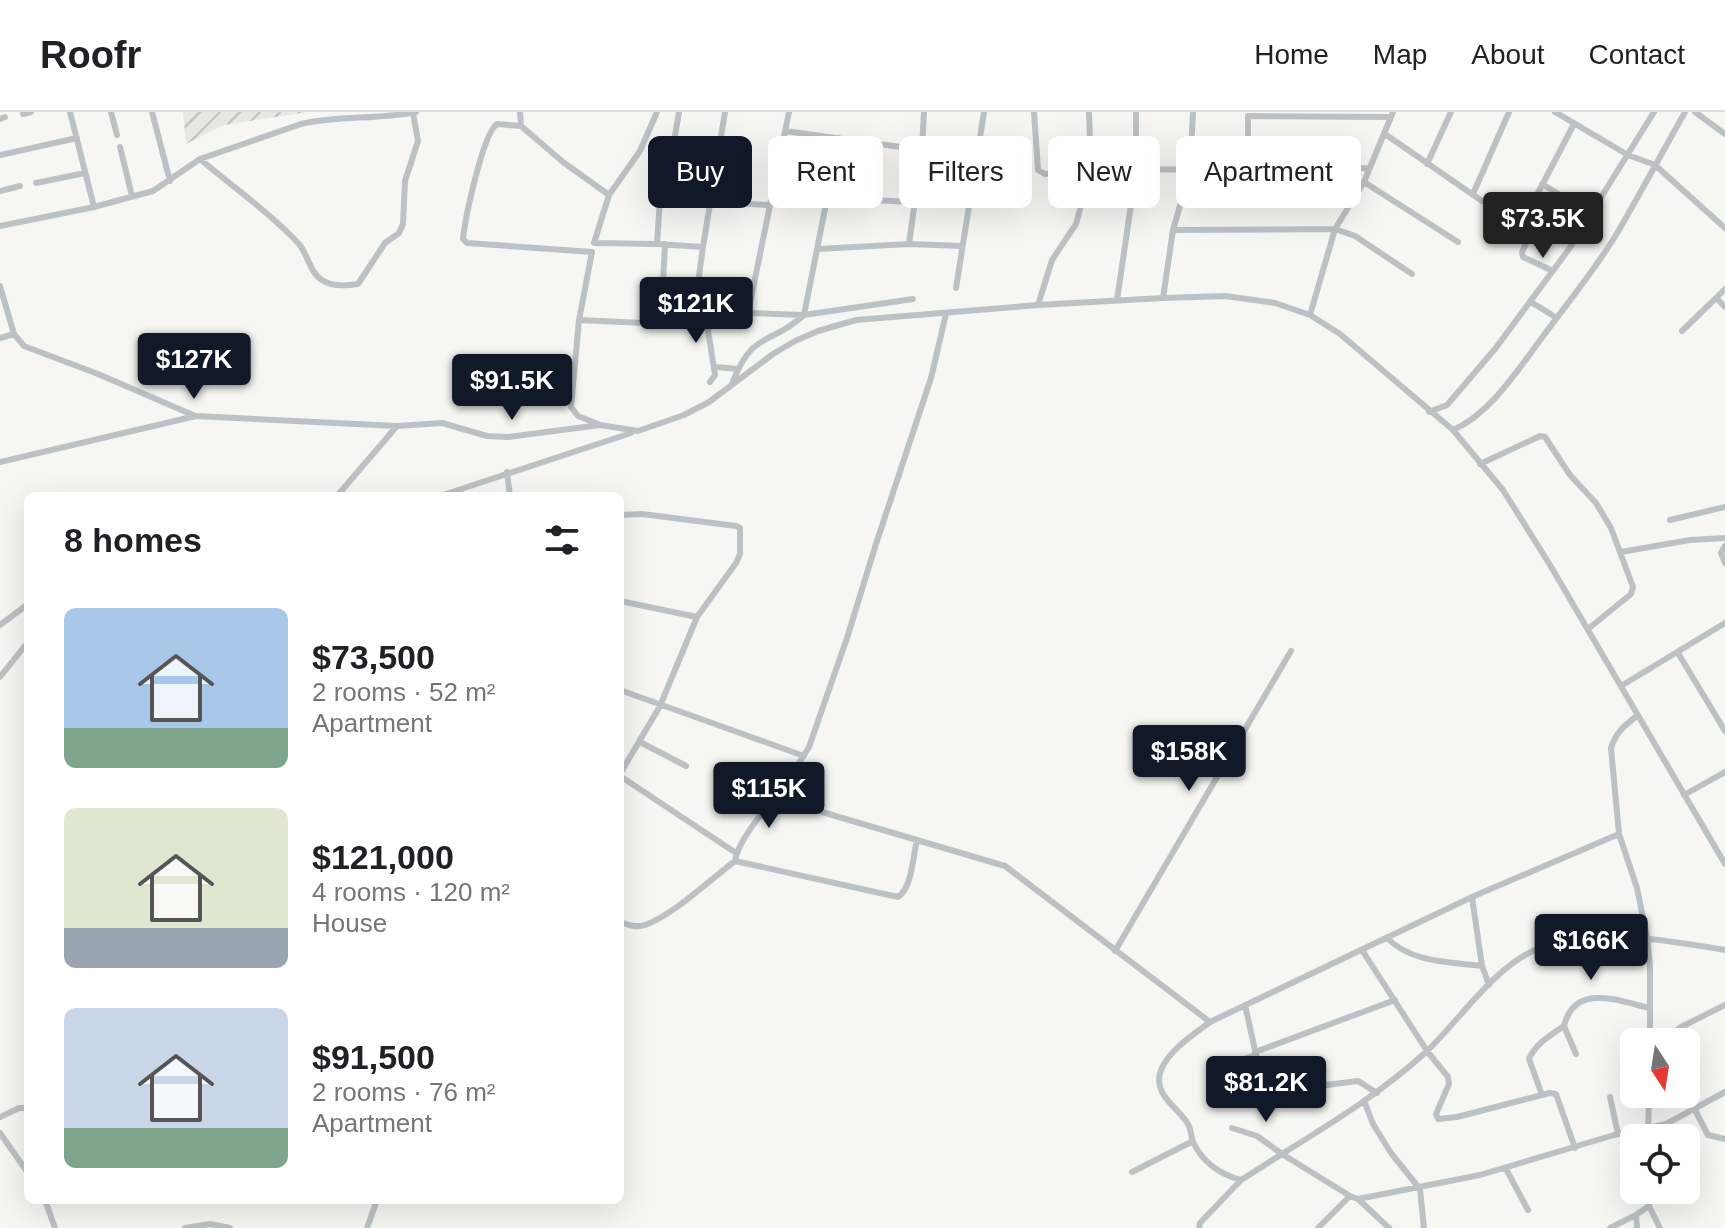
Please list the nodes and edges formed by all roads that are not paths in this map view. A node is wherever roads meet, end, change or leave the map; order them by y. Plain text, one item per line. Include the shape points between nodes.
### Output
1 (31, 112) edge
2 (70, 112) edge
3 (111, 112) edge
4 (152, 112) edge
5 (414, 112) edge
6 (520, 112) edge
7 (657, 112) edge
8 (679, 112) edge
9 (725, 112) edge
10 (789, 112) edge
11 (924, 112) edge
12 (984, 112) edge
13 (1034, 112) edge
14 (1089, 112) edge
15 (1136, 112) edge
16 (1193, 112) edge
17 (1451, 112) edge
18 (1509, 112) edge
19 (1555, 112) edge
20 (1654, 112) edge
21 (1685, 112) edge
22 (1695, 112) edge
23 (23, 114) dead end
24 (1248, 114) edge
25 (1310, 114) edge
26 (1392, 115) edge
27 (1574, 124) junction
28 (521, 126) junction
29 (785, 131) junction
30 (1385, 134) junction
31 (1725, 134) edge
32 (117, 135) dead end
33 (721, 136) edge
34 (784, 136) edge
35 (824, 136) edge
36 (921, 136) edge
37 (981, 136) edge
38 (1090, 136) edge
39 (1136, 136) edge
40 (1192, 136) edge
41 (1248, 136) edge
42 (77, 138) junction
43 (120, 147) dead end
44 (0, 155) edge
45 (1628, 155) junction
46 (200, 159) junction
47 (1427, 164) junction
48 (1655, 165) junction
49 (1361, 168) edge
50 (1370, 168) junction
51 (85, 173) junction
52 (1048, 173) edge
53 (170, 181) junction
54 (1364, 182) junction
55 (36, 183) dead end
56 (1542, 184) junction
57 (20, 186) dead end
58 (0, 191) edge
59 (1473, 194) junction
60 (609, 195) junction
61 (132, 196) junction
62 (1482, 201) dead end
63 (94, 207) junction
64 (710, 208) edge
65 (768, 208) edge
66 (826, 208) edge
67 (912, 208) edge
68 (969, 208) edge
69 (1080, 208) edge
70 (1131, 208) edge
71 (1179, 208) edge
72 (1591, 214) junction
73 (0, 226) edge
74 (1725, 228) edge
75 (1335, 229) junction
76 (1173, 230) junction
77 (1458, 242) dead end
78 (594, 243) junction
79 (661, 244) junction
80 (909, 244) junction
81 (962, 246) junction
82 (703, 247) junction
83 (818, 249) junction
84 (592, 252) junction
85 (1553, 271) junction
86 (1412, 274) dead end
87 (0, 286) edge
88 (956, 288) dead end
89 (1725, 289) edge
90 (2, 298) edge
91 (1163, 298) junction
92 (1716, 298) junction
93 (913, 299) dead end
94 (1117, 300) junction
95 (1531, 302) junction
96 (1038, 305) junction
97 (1725, 307) edge
98 (748, 313) junction
99 (946, 314) junction
100 (804, 315) junction
101 (1310, 315) junction
102 (706, 317) junction
103 (1557, 318) junction
104 (693, 319) junction
105 (579, 320) junction
106 (661, 322) junction
107 (1682, 331) dead end
108 (14, 334) junction
109 (0, 338) edge
110 (715, 367) junction
111 (738, 369) junction
112 (710, 382) dead end
113 (732, 386) junction
114 (1429, 412) junction
115 (196, 416) junction
116 (600, 425) junction
117 (397, 426) junction
118 (1453, 430) junction
119 (638, 431) junction
120 (0, 462) edge
121 (1480, 464) junction
122 (507, 472) junction
123 (340, 492) edge
124 (451, 492) edge
125 (510, 492) edge
126 (1725, 507) edge
127 (624, 515) edge
128 (1670, 520) dead end
129 (1725, 538) edge
130 (1725, 546) edge
131 (1621, 552) junction
132 (1725, 563) edge
133 (624, 602) edge
134 (24, 607) edge
135 (697, 617) junction
136 (1725, 623) edge
137 (0, 625) edge
138 (1588, 629) junction
139 (24, 647) edge
140 (1291, 651) dead end
141 (1678, 653) junction
142 (0, 677) edge
143 (1621, 686) junction
144 (624, 692) edge
145 (660, 706) junction
146 (1638, 715) junction
147 (1725, 731) edge
148 (640, 742) junction
149 (804, 756) junction
150 (686, 766) dead end
151 (624, 768) edge
152 (1725, 772) edge
153 (624, 778) edge
154 (780, 793) junction
155 (1684, 795) junction
156 (1619, 834) junction
157 (917, 840) junction
158 (736, 857) junction
159 (1725, 864) edge
160 (1472, 897) junction
161 (624, 923) edge
162 (1647, 937) junction
163 (1387, 938) junction
164 (1362, 950) junction
165 (1725, 950) edge
166 (1115, 951) junction
167 (1482, 966) junction
168 (1489, 985) junction
169 (1395, 1000) junction
170 (1245, 1005) junction
171 (1725, 1005) edge
172 (1650, 1008) junction
173 (1210, 1022) junction
174 (1564, 1026) junction
175 (1650, 1028) edge
176 (1680, 1028) edge
177 (1427, 1051) junction
178 (1256, 1054) junction
179 (1576, 1054) dead end
180 (1212, 1069) dead end
181 (1725, 1092) edge
182 (1377, 1093) junction
183 (1542, 1095) junction
184 (1610, 1097) dead end
185 (1365, 1103) junction
186 (24, 1108) edge
187 (1695, 1110) junction
188 (0, 1117) edge
189 (1666, 1124) edge
190 (1232, 1128) dead end
191 (0, 1133) edge
192 (1618, 1134) joint
193 (1725, 1139) edge
194 (1193, 1141) junction
195 (1575, 1148) junction
196 (1282, 1154) junction
197 (24, 1167) edge
198 (1506, 1169) junction
199 (1132, 1172) dead end
200 (1241, 1180) junction
201 (1420, 1189) junction
202 (1354, 1198) junction
203 (46, 1204) edge
204 (376, 1204) edge
205 (1649, 1206) joint
206 (1528, 1210) dead end
207 (1636, 1215) junction
208 (210, 1226) edge
209 (55, 1228) edge
210 (185, 1228) edge
211 (230, 1228) edge
212 (367, 1228) edge
213 (1199, 1228) edge
214 (1318, 1228) edge
215 (1389, 1228) edge
216 (1424, 1228) edge
217 (1610, 1228) edge
218 (1637, 1228) edge
219 (1660, 1228) edge

1 - 23 street
2 - 42 street
3 - 32 street
4 - 53 street
5 - 46 street via 316,120
5 - 46 street via 418,141 405,181 403,224 354,285 324,282 280,226
6 - 28 street
7 - 60 street via 640,151
8 - 79 street via 661,185
9 - 33 street
10 - 29 street
11 - 36 street
12 - 37 street
13 - 52 street via 1040,173
14 - 38 street
15 - 39 street
16 - 40 street
17 - 47 street
18 - 59 street
19 - 27 street
20 - 45 street
21 - 48 street
22 - 31 street
24 - 25 street
24 - 41 street
25 - 26 street
26 - 30 street
27 - 45 street
27 - 56 street
28 - 60 street
28 - 84 street via 497,124 490,129 464,242
29 - 34 street
29 - 35 street
30 - 47 street
30 - 50 street
42 - 44 street
42 - 51 street
43 - 61 street
45 - 48 street
45 - 72 street
46 - 53 street
47 - 59 street
48 - 74 street
48 - 103 street via 1614,237
49 - 50 street
50 - 54 street
51 - 55 street
51 - 63 street
53 - 61 street
54 - 75 street
54 - 77 street
56 - 72 street
56 - 85 street via 1527,214 1534,226 1522,252 1527,260
57 - 58 street
59 - 62 street
60 - 78 street
61 - 63 street
63 - 73 street
64 - 82 street
65 - 98 street
66 - 83 street
67 - 80 street
68 - 81 street
69 - 96 street via 1052,260
70 - 94 street
71 - 76 street
72 - 85 street
75 - 76 street
75 - 86 street via 1355,236
75 - 101 street
76 - 91 street
78 - 79 street
78 - 84 street
79 - 82 street
79 - 106 street
80 - 81 street
80 - 83 street
81 - 88 street
82 - 104 street
83 - 100 street
84 - 105 street
85 - 95 street
87 - 90 street
89 - 92 street
90 - 108 street
91 - 94 street
91 - 101 street via 1249,298
92 - 97 street
92 - 107 street
93 - 100 street
94 - 96 street
95 - 103 street
95 - 114 street via 1447,405
96 - 99 street
98 - 100 street
98 - 102 street
99 - 113 street via 837,325 773,354
99 - 149 street via 931,378
100 - 111 street via 754,345
101 - 114 street via 1340,334
102 - 104 street
102 - 110 street
103 - 118 street via 1486,406
104 - 106 street
105 - 106 street
105 - 116 street via 571,407
108 - 109 street
108 - 115 street via 29,349
110 - 111 street
110 - 112 street
111 - 113 street
113 - 119 street via 684,415
114 - 118 street
115 - 117 street
115 - 120 street
116 - 117 street via 508,437 442,423
116 - 119 street
117 - 123 street
118 - 121 street
119 - 122 street
121 - 131 street via 1534,437 1545,437 1566,471 1596,503
121 - 138 street via 1512,502
122 - 124 street
122 - 125 street
126 - 128 street
127 - 135 street via 740,528 736,563
129 - 131 street
130 - 132 street
131 - 138 street via 1632,578 1631,594
133 - 135 street
134 - 137 street
135 - 145 street
136 - 141 street
138 - 143 street
139 - 142 street
140 - 166 street
141 - 143 street
141 - 147 street
143 - 146 street
144 - 145 street
145 - 148 street
145 - 149 street
146 - 155 street
146 - 156 street via 1622,727 1611,748
148 - 150 street
148 - 151 street
149 - 154 street
152 - 155 street
153 - 158 street
154 - 157 street via 822,812
154 - 158 street
155 - 159 street
156 - 160 street
156 - 162 street
157 - 158 street via 904,894 898,897
157 - 166 street via 1005,866
158 - 161 street via 669,912 645,926
160 - 163 street
160 - 167 street
162 - 165 street
162 - 168 street via 1545,946 1529,952
162 - 172 street
163 - 164 street
163 - 167 street via 1413,955
164 - 169 street
164 - 170 street
166 - 173 street
167 - 168 street
168 - 177 street
169 - 177 street
169 - 178 street
170 - 173 street
170 - 178 street
171 - 176 street
172 - 174 street via 1592,997 1577,1003
172 - 175 street
173 - 194 street via 1172,1054 1161,1072 1164,1098 1187,1122
174 - 179 street
174 - 183 street via 1529,1059
177 - 182 street
177 - 183 street via 1449,1080 1436,1114 1441,1120
178 - 180 street
178 - 182 street via 1271,1092 1358,1081
181 - 187 street
182 - 185 street
183 - 195 street via 1559,1097
184 - 192 street
185 - 196 street
185 - 201 street via 1391,1153
186 - 188 street
187 - 189 street
187 - 193 street via 1708,1135
190 - 196 street via 1257,1136
191 - 197 street
192 - 195 street
194 - 199 street
194 - 200 street via 1217,1172
195 - 198 street
196 - 200 street
196 - 202 street
198 - 201 street
198 - 206 street
200 - 213 street
201 - 202 street
201 - 216 street
202 - 214 street
202 - 215 street
203 - 209 street
204 - 212 street
205 - 207 street
205 - 219 street
207 - 217 street
207 - 218 street
208 - 210 street
208 - 211 street

